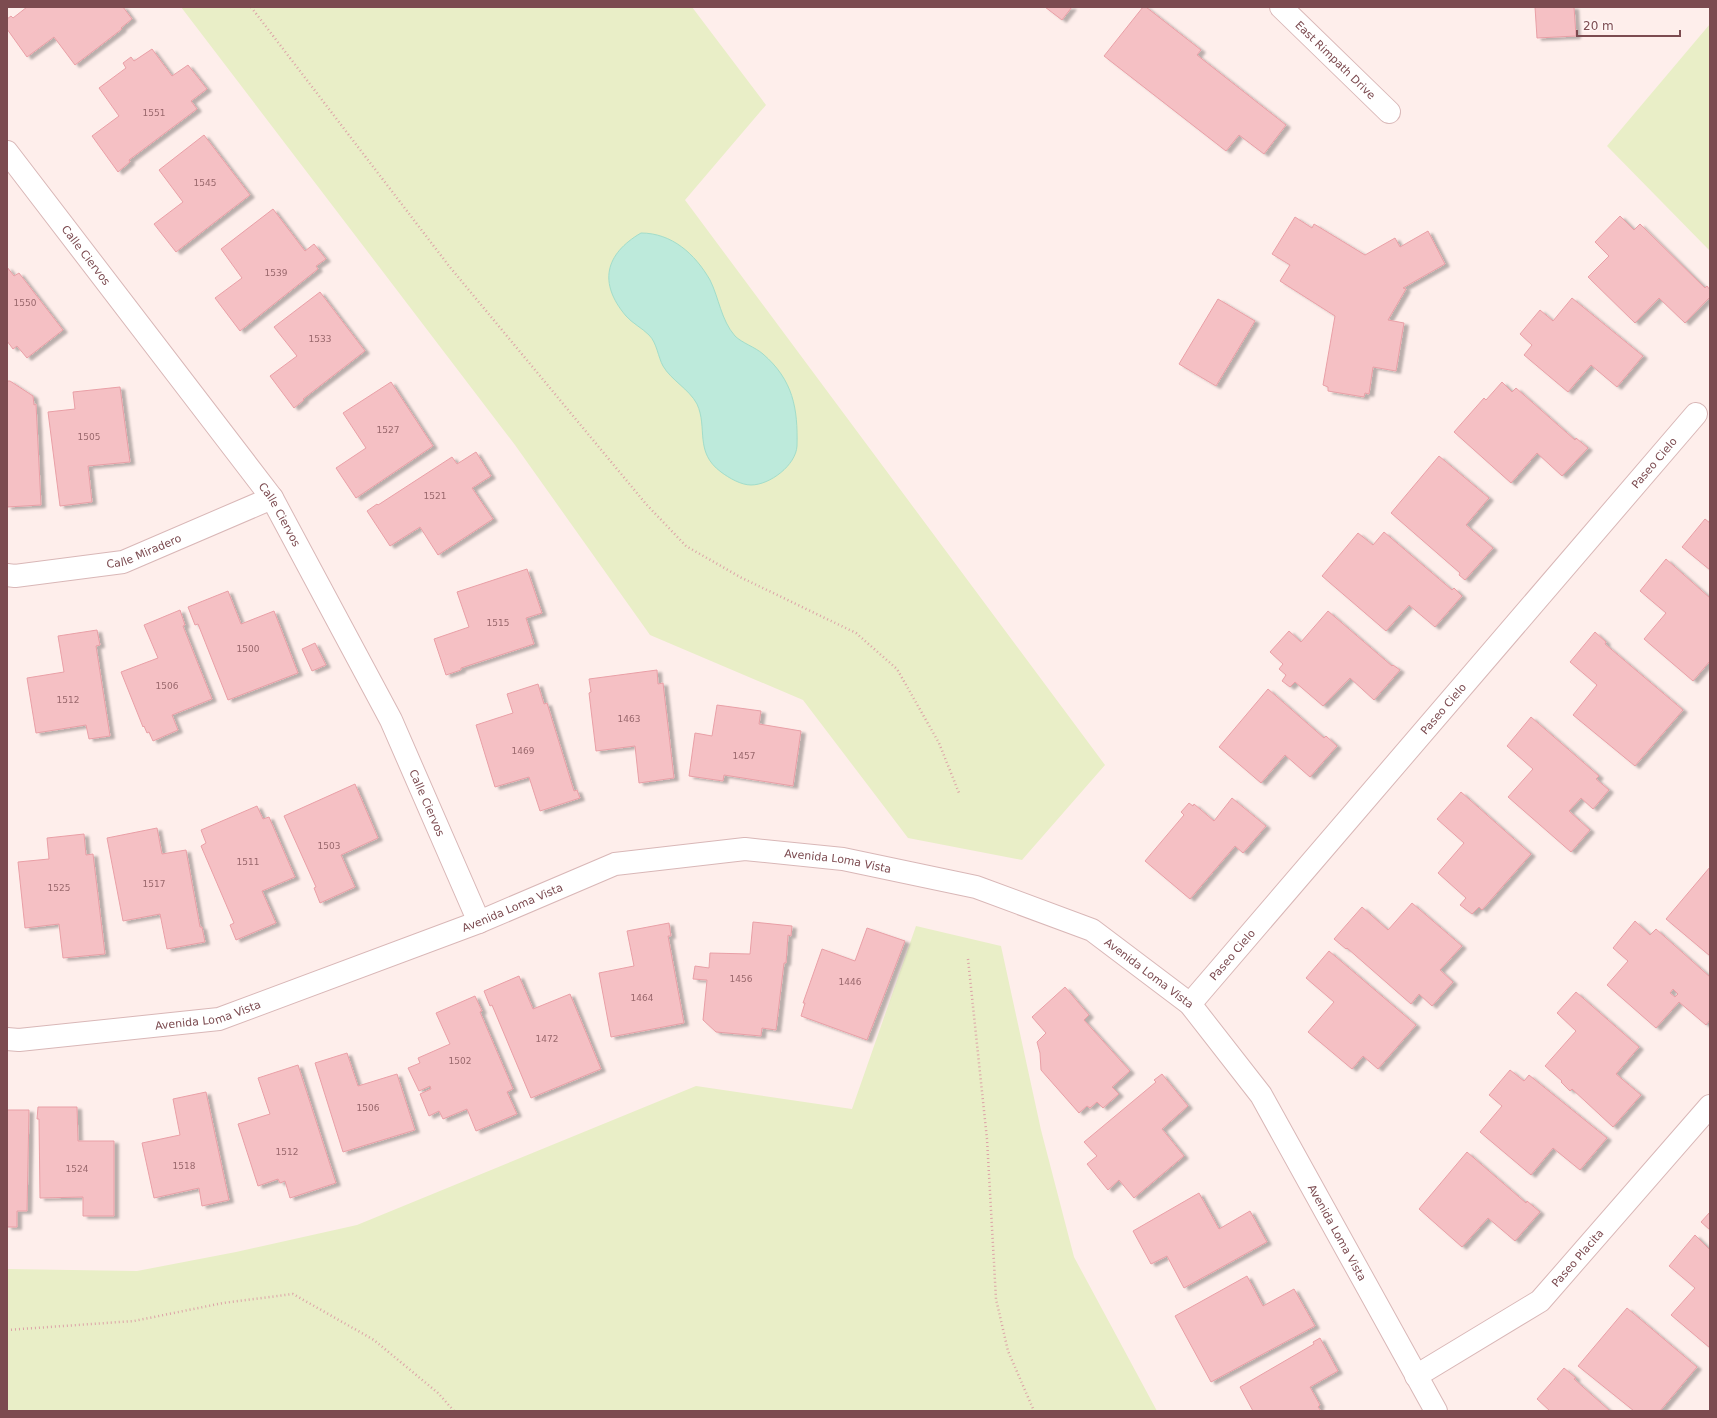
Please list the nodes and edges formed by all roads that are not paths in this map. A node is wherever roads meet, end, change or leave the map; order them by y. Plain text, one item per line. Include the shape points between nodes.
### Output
1 (1282, 7) edge
2 (1389, 112) dead end
3 (7, 152) edge
4 (1696, 414) dead end
5 (272, 498) junction
6 (7, 575) edge
7 (479, 922) junction
8 (1190, 1004) junction
9 (7, 1039) edge
10 (1710, 1106) edge
11 (1416, 1376) junction
12 (1436, 1411) edge

1 - 2 street, East Rimpath Drive
3 - 5 street, Calle Ciervos
4 - 8 street, Paseo Cielo
5 - 6 street, Calle Miradero via 123,562
5 - 7 street, Calle Ciervos via 391,720
7 - 8 street, Avenida Loma Vista via 616,864 745,849 843,859 976,887 1092,930
7 - 9 street, Avenida Loma Vista via 219,1019 19,1040
8 - 11 street, Avenida Loma Vista via 1261,1095
10 - 11 street, Paseo Placita via 1540,1301
11 - 12 street, Avenida Loma Vista

